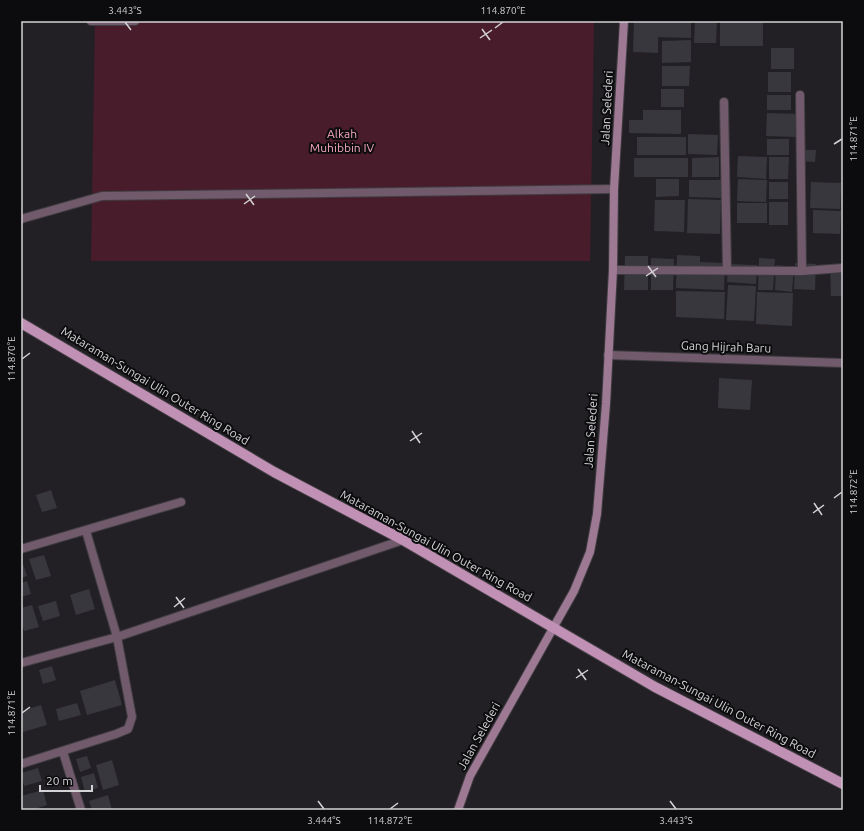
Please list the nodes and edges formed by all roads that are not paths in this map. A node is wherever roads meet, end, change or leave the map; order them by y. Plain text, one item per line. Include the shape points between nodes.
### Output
1 (91, 21) edge
2 (135, 21) edge
3 (624, 21) edge
4 (800, 95) dead end
5 (724, 102) dead end
6 (614, 189) junction
7 (21, 219) edge
8 (843, 268) edge
9 (613, 270) junction
10 (727, 270) junction
11 (802, 271) junction
12 (21, 323) edge
13 (608, 355) junction
14 (843, 363) edge
15 (181, 502) dead end
16 (86, 531) junction
17 (403, 540) junction
18 (21, 549) edge
19 (554, 628) junction
20 (117, 637) junction
21 (21, 663) edge
22 (63, 752) junction
23 (21, 764) edge
24 (843, 784) edge
25 (81, 810) edge
26 (458, 810) edge

1 - 2 street
3 - 6 street, Jalan Selederi
4 - 11 street
5 - 10 street
6 - 7 street via 102,196
6 - 9 street, Jalan Selederi
8 - 11 street
9 - 10 street
9 - 13 street, Jalan Selederi
10 - 11 street
12 - 17 main road, Mataraman-Sungai Ulin Outer Ring Road via 274,472
13 - 14 street, Gang Hijrah Baru
13 - 19 street, Jalan Selederi via 597,514 590,552 574,591
15 - 16 street
16 - 18 street
16 - 20 street
17 - 19 main road, Mataraman-Sungai Ulin Outer Ring Road
17 - 20 street
19 - 24 main road, Mataraman-Sungai Ulin Outer Ring Road via 655,686
19 - 26 street, Jalan Selederi via 470,776
20 - 21 street
20 - 22 street via 132,717 128,729
22 - 23 street
22 - 25 street

